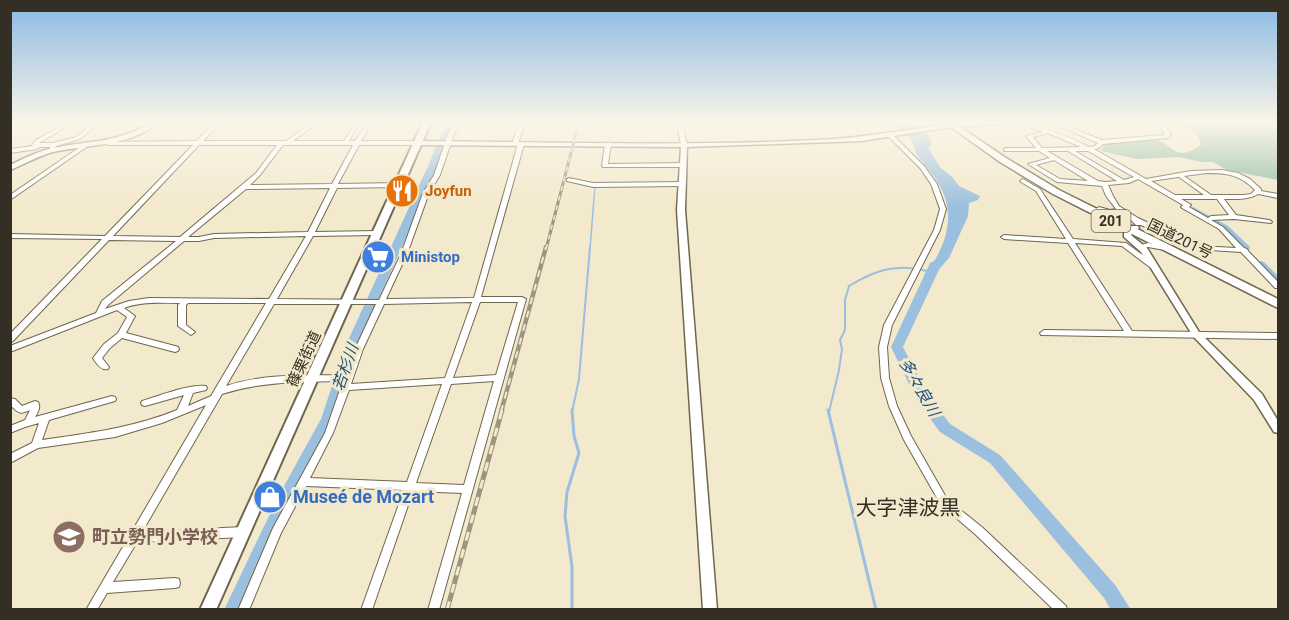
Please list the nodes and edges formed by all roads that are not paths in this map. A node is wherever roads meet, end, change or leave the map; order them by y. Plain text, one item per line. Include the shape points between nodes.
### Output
1 (45, 151) edge
2 (77, 151) edge
3 (189, 151) edge
4 (277, 151) edge
5 (352, 151) edge
6 (413, 151) edge
7 (445, 151) edge
8 (516, 151) edge
9 (607, 151) edge
10 (684, 151) edge
11 (906, 151) edge
12 (993, 151) edge
13 (998, 151) edge
14 (1043, 151) edge
15 (1071, 151) edge
16 (1092, 151) edge
17 (1054, 158) junction
18 (684, 165) junction
19 (10, 168) edge
20 (1181, 176) junction
21 (1138, 177) junction
22 (569, 180) dead end
23 (1147, 180) junction
24 (1023, 181) dead end
25 (1123, 182) junction
26 (1096, 183) junction
27 (681, 184) junction
28 (1105, 184) junction
29 (398, 185) junction
30 (336, 186) junction
31 (244, 188) junction
32 (1257, 192) junction
33 (1210, 196) junction
34 (1278, 196) edge
35 (1172, 197) junction
36 (10, 198) edge
37 (1220, 198) junction
38 (1188, 205) junction
39 (1099, 209) junction
40 (1120, 211) junction
41 (1234, 216) junction
42 (1211, 218) junction
43 (1269, 222) dead end
44 (1133, 226) junction
45 (377, 233) junction
46 (310, 235) junction
47 (10, 236) edge
48 (108, 237) junction
49 (1004, 237) dead end
50 (182, 238) junction
51 (1070, 241) junction
52 (1140, 247) junction
53 (1166, 249) junction
54 (1244, 250) junction
55 (1153, 266) junction
56 (1278, 286) edge
57 (1278, 298) edge
58 (477, 299) junction
59 (185, 301) junction
60 (270, 301) junction
61 (346, 301) junction
62 (381, 302) junction
63 (1278, 304) edge
64 (117, 307) junction
65 (99, 314) junction
66 (191, 332) dead end
67 (1044, 333) dead end
68 (1129, 333) junction
69 (1196, 334) junction
70 (121, 335) junction
71 (1278, 336) edge
72 (10, 339) edge
73 (10, 349) edge
74 (175, 349) dead end
75 (105, 368) dead end
76 (499, 378) junction
77 (311, 380) junction
78 (446, 382) junction
79 (348, 383) junction
80 (202, 388) dead end
81 (190, 390) junction
82 (218, 394) junction
83 (112, 399) dead end
84 (12, 401) dead end
85 (145, 403) dead end
86 (180, 413) junction
87 (45, 418) junction
88 (28, 423) junction
89 (1278, 429) edge
90 (10, 430) edge
91 (36, 445) junction
92 (10, 459) edge
93 (303, 482) junction
94 (409, 486) junction
95 (468, 489) junction
96 (243, 532) junction
97 (136, 537) junction
98 (176, 583) dead end
99 (104, 588) junction
100 (91, 609) edge
101 (208, 609) edge
102 (243, 609) edge
103 (366, 609) edge
104 (434, 609) edge
105 (710, 609) edge
106 (1062, 609) edge

1 - 19 street
2 - 36 street
3 - 48 street
4 - 31 street
5 - 30 street
6 - 29 main road, 篠栗街道
7 - 62 street
8 - 58 street
9 - 18 street via 605,166
10 - 18 street
11 - 106 street via 934,184 943,209 937,230 888,325 883,347 885,378 893,406 944,502
12 - 44 highway, 国道201号 / 201 via 1033,179
13 - 39 highway, 国道201号 / 201
14 - 17 street
15 - 25 street
16 - 21 street
17 - 26 street
17 - 26 street via 1031,164 1059,181
18 - 27 street
20 - 23 street
20 - 32 street via 1237,172 1255,184
20 - 33 street
21 - 23 street
21 - 25 street
22 - 27 street via 592,185
23 - 35 street
24 - 51 street via 1038,190
25 - 28 street
26 - 28 street
27 - 105 street
28 - 40 street
29 - 30 street
29 - 45 main road, 篠栗街道
30 - 31 street
30 - 46 street
31 - 50 street
32 - 34 street
32 - 37 street
33 - 35 street
33 - 37 street
35 - 38 street
37 - 41 street
38 - 42 street
38 - 54 street via 1184,207 1221,228
39 - 40 street
39 - 44 highway, 国道201号 / 201
40 - 44 street
41 - 42 street
41 - 43 street
42 - 54 street via 1228,228 1249,250
44 - 52 street via 1128,237
44 - 53 highway, 国道201号 / 201
44 - 54 street via 1196,248
44 - 57 highway, 国道201号 / 201
45 - 46 street
45 - 61 main road, 篠栗街道
46 - 50 street
46 - 60 street
47 - 48 street
48 - 50 street
48 - 72 street
49 - 51 street
50 - 65 street via 105,303
51 - 55 street via 1124,244
51 - 68 street
52 - 53 street
52 - 55 street
53 - 63 highway, 国道201号 / 201
54 - 56 street
55 - 69 street
58 - 62 street
58 - 76 street via 524,300
58 - 78 street
59 - 60 street
59 - 64 street via 149,300
59 - 66 street via 182,326
60 - 61 street
60 - 82 street
61 - 62 street
61 - 77 main road, 篠栗街道
62 - 79 street
64 - 65 street
64 - 70 street via 131,316
65 - 73 street
67 - 68 street
68 - 69 street
69 - 71 street
69 - 89 street via 1258,397
70 - 74 street
70 - 75 street via 97,358
76 - 78 street
76 - 95 street
77 - 79 street
77 - 82 street via 261,381 234,386
77 - 96 main road, 篠栗街道
78 - 79 street
78 - 94 street
79 - 93 street via 329,433
80 - 81 street
81 - 85 street
81 - 86 street
82 - 86 street
82 - 97 street
83 - 87 street
84 - 88 street via 21,410 35,404
86 - 91 street via 115,433
87 - 88 street
87 - 91 street
88 - 90 street
91 - 92 street
93 - 94 street
93 - 102 street
94 - 95 street
94 - 103 street
95 - 104 street
96 - 97 street
96 - 101 main road, 篠栗街道
97 - 99 street
98 - 99 street
99 - 100 street

